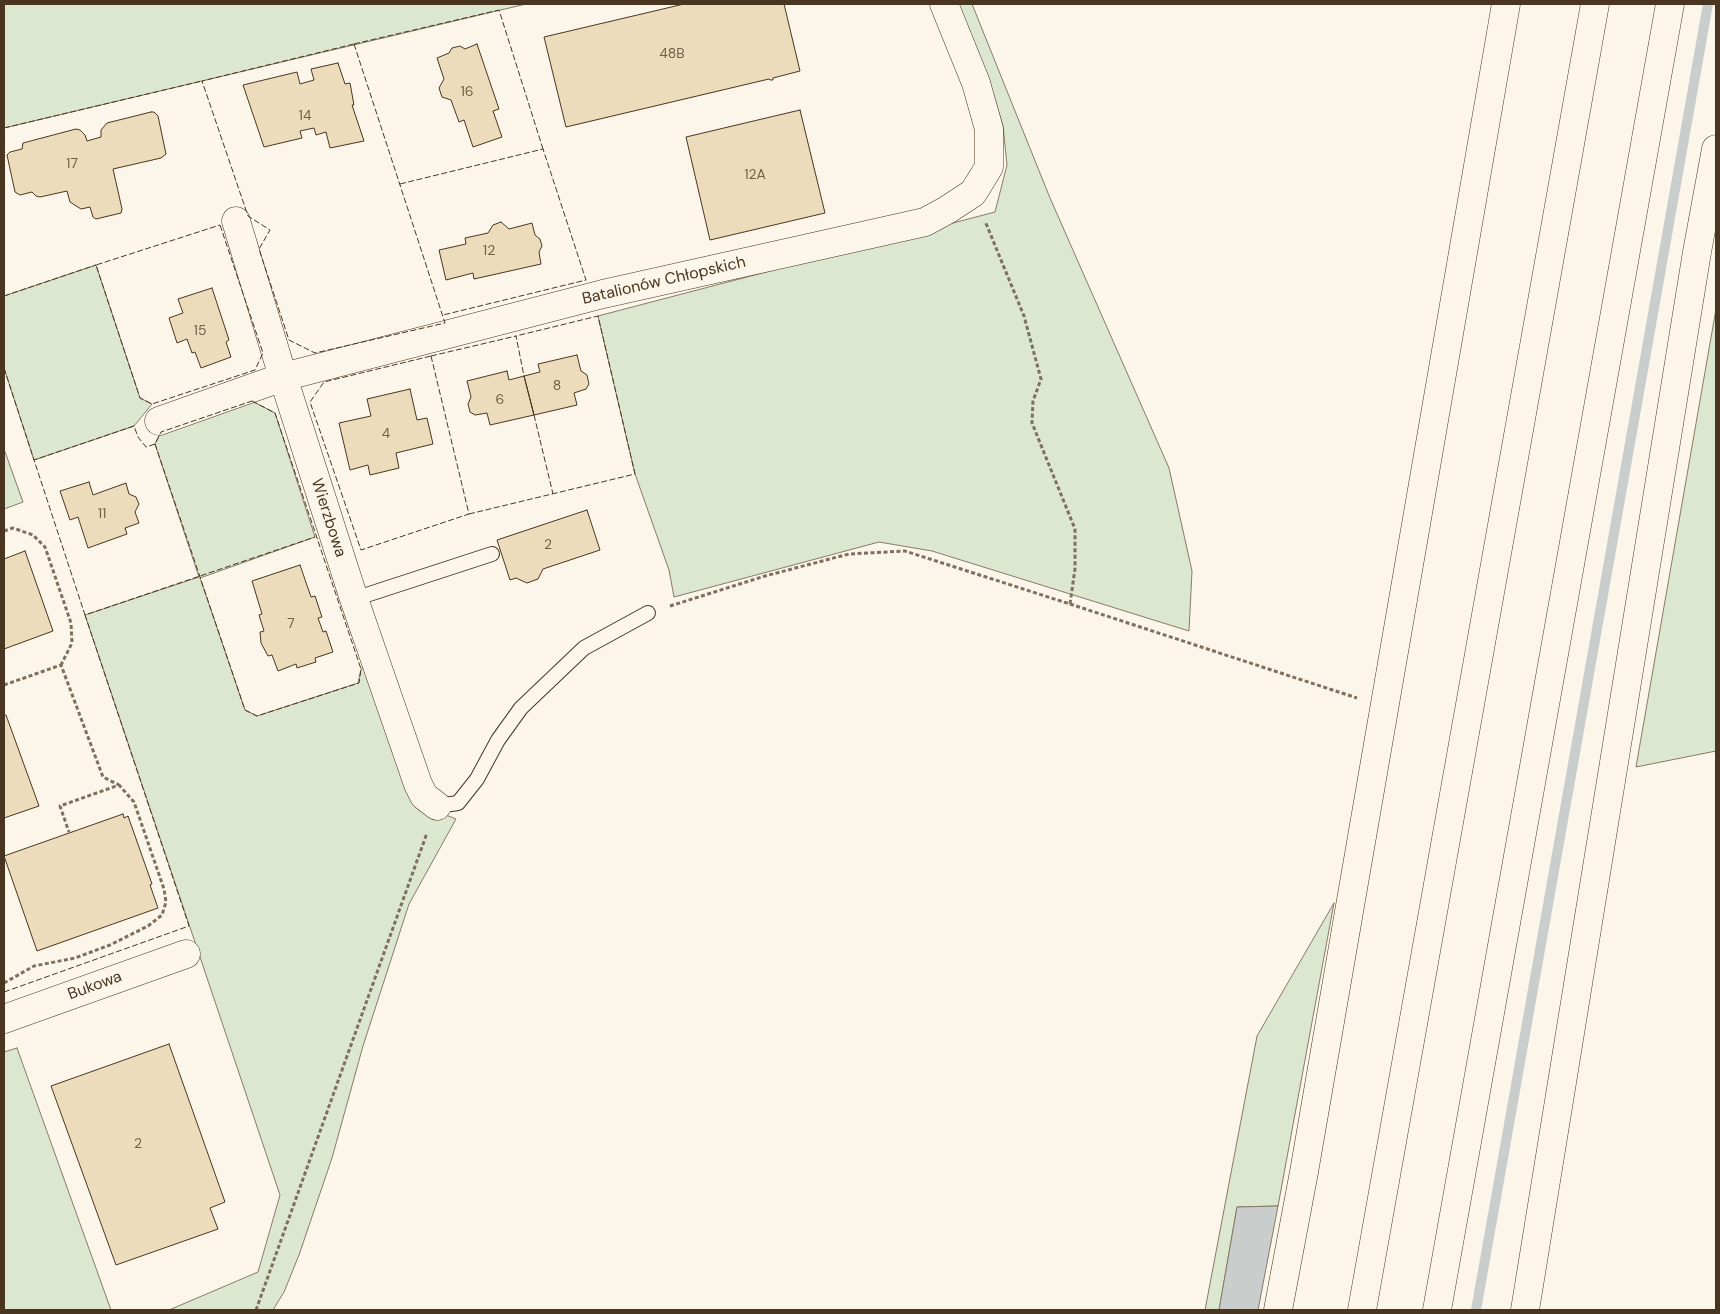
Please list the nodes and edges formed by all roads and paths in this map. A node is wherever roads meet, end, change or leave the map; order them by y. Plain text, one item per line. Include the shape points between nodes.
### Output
1 (944, 4) edge
2 (1506, 4) edge
3 (1595, 4) edge
4 (1670, 4) edge
5 (1716, 149) edge
6 (973, 193) junction
7 (236, 221) dead end
8 (283, 377) junction
9 (158, 421) dead end
10 (4, 531) edge
11 (492, 554) dead end
12 (354, 599) junction
13 (1070, 604) junction
14 (648, 613) joint
15 (62, 665) junction
16 (4, 685) edge
17 (1384, 708) junction
18 (119, 784) junction
19 (436, 806) junction
20 (69, 832) dead end
21 (186, 954) dead end
22 (4, 983) edge
23 (4, 1019) edge
24 (256, 1310) edge
25 (1278, 1310) edge
26 (1362, 1310) edge
27 (1437, 1310) edge
28 (1525, 1310) edge

1 - 6 main road, Batalionów Chłopskich via 976,83 988,130 989,166
2 - 17 main road
3 - 26 main road
4 - 27 main road
5 - 28 main road
6 - 8 main road, Batalionów Chłopskich via 925,222 603,294
6 - 13 path via 1024,316 1041,380 1033,401 1032,423 1075,528 1075,568
7 - 8 main road, Wierzbowa
8 - 9 main road, Batalionów Chłopskich
8 - 12 main road, Wierzbowa
10 - 15 path via 13,528 33,535 45,548 70,622 72,643
11 - 12 lane
12 - 19 main road, Wierzbowa via 418,784 424,796
13 - 14 path via 905,552 849,554 765,576
13 - 17 path
14 - 19 lane via 584,648 521,708 498,740 477,779 458,802
15 - 16 path
15 - 18 path via 103,777
17 - 25 main road
18 - 20 path via 60,806
18 - 22 path via 134,802 164,889 166,902 162,915 110,946 75,958 34,966
19 - 24 path
21 - 23 main road, Bukowa

